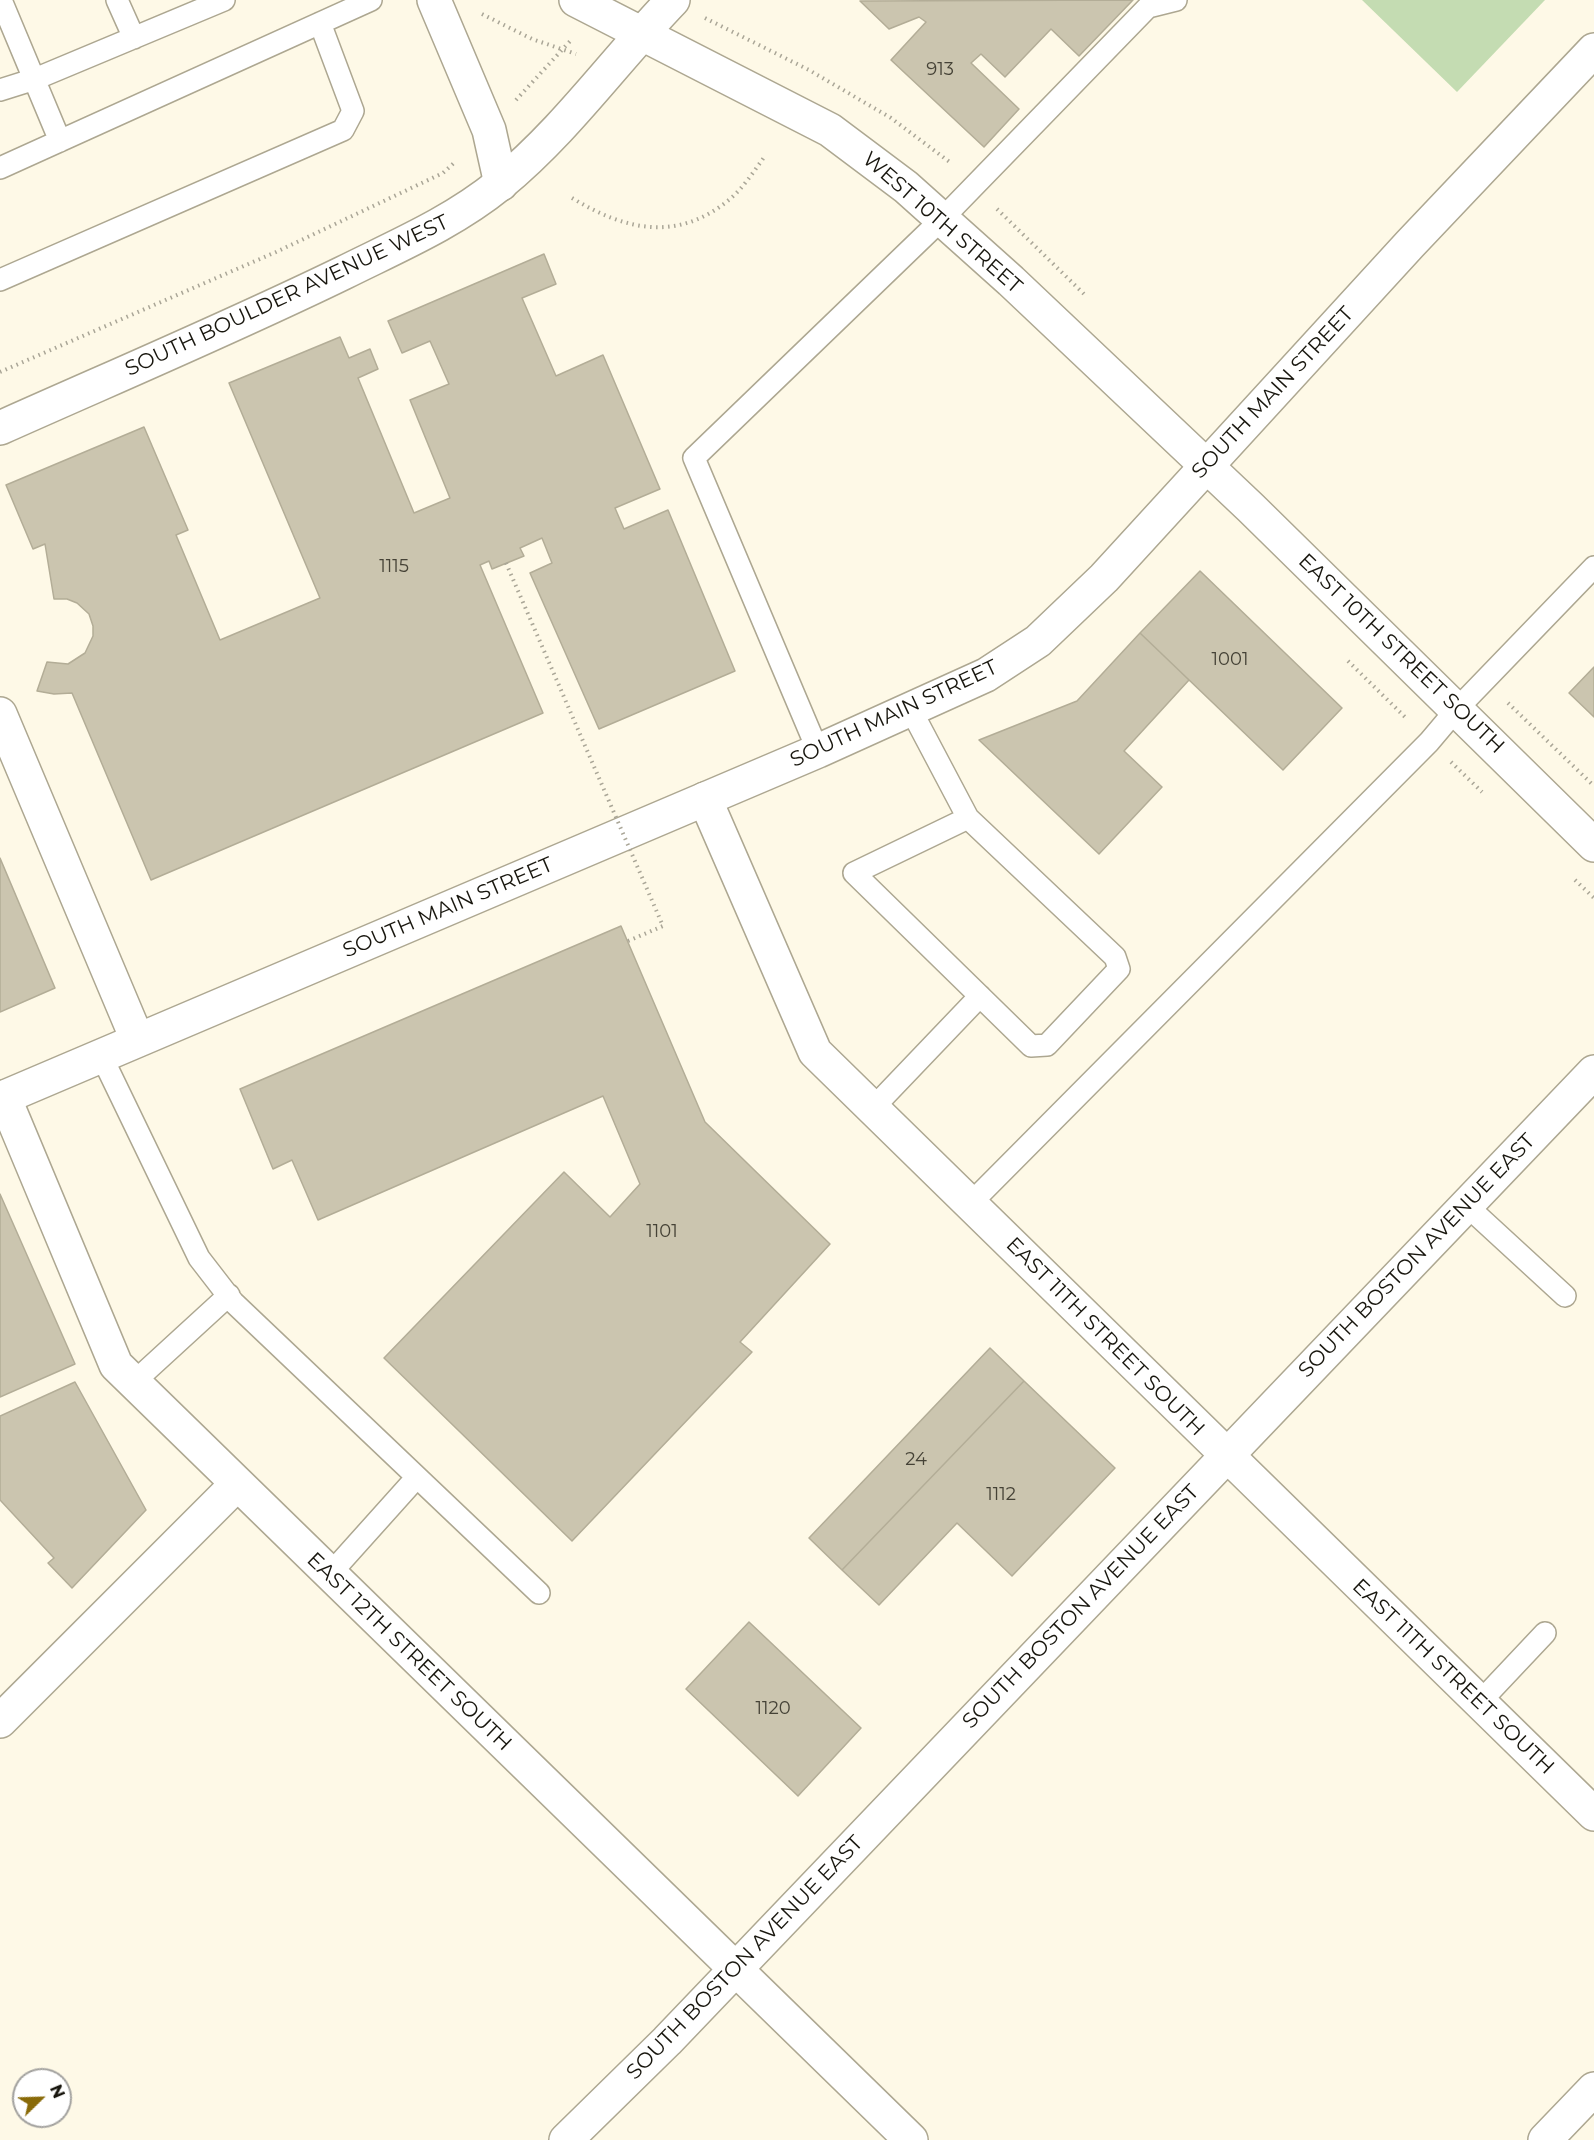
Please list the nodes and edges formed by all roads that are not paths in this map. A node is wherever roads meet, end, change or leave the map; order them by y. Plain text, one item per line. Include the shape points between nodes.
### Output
1 (1, 0) edge
2 (117, 0) edge
3 (371, 0) edge
4 (434, 0) edge
5 (673, 0) edge
6 (1176, 0) edge
7 (221, 1) edge
8 (1151, 4) edge
9 (587, 6) edge
10 (320, 23) junction
11 (640, 34) junction
12 (134, 38) junction
13 (1594, 50) edge
14 (34, 79) junction
15 (0, 90) edge
16 (60, 141) junction
17 (0, 168) edge
18 (501, 184) junction
19 (943, 218) junction
20 (0, 280) edge
21 (0, 428) edge
22 (1206, 465) junction
23 (1594, 567) edge
24 (911, 710) junction
25 (1456, 710) junction
26 (0, 714) edge
27 (7, 749) edge
28 (819, 751) junction
29 (705, 799) junction
30 (968, 818) junction
31 (1594, 844) edge
32 (980, 996) junction
33 (137, 1039) junction
34 (101, 1055) junction
35 (1594, 1072) edge
36 (2, 1098) edge
37 (873, 1108) junction
38 (970, 1204) junction
39 (1466, 1205) junction
40 (229, 1295) junction
41 (1565, 1296) dead end
42 (134, 1382) junction
43 (1225, 1455) junction
44 (417, 1477) junction
45 (237, 1484) junction
46 (330, 1574) junction
47 (539, 1593) dead end
48 (1545, 1633) dead end
49 (1479, 1703) junction
50 (0, 1721) edge
51 (1594, 1814) edge
52 (735, 1969) junction
53 (1594, 2089) edge
54 (566, 2140) edge
55 (912, 2140) edge
56 (1545, 2140) edge

1 - 14 lane
2 - 12 lane
3 - 10 lane
4 - 18 street via 489,130
5 - 11 street, SOUTH BOULDER AVENUE WEST
6 - 8 lane
7 - 12 lane
8 - 19 lane
9 - 11 street, WEST 10TH STREET
10 - 16 lane
10 - 20 lane via 353,111 343,130
11 - 18 street, SOUTH BOULDER AVENUE WEST via 583,102
11 - 19 street, WEST 10TH STREET via 831,130
12 - 14 lane
13 - 22 street, SOUTH MAIN STREET
14 - 15 lane
14 - 16 lane
16 - 17 lane
18 - 21 street, SOUTH BOULDER AVENUE WEST via 455,218 307,291
19 - 22 street, WEST 10TH STREET
19 - 28 lane via 694,458
22 - 24 street, SOUTH MAIN STREET via 1104,578 1038,641 986,675
22 - 25 street, EAST 10TH STREET SOUTH
23 - 25 lane
24 - 28 street, SOUTH MAIN STREET
24 - 30 lane
25 - 31 street, EAST 10TH STREET SOUTH
25 - 38 lane via 1429,742
26 - 27 street
27 - 33 street
28 - 29 street, SOUTH MAIN STREET
29 - 33 street, SOUTH MAIN STREET
29 - 37 street, EAST 11TH STREET SOUTH via 815,1052
30 - 32 lane via 854,873
30 - 32 lane via 1115,957 1119,969 1047,1045 1031,1046
32 - 37 lane
33 - 34 street, SOUTH MAIN STREET
34 - 36 street, SOUTH MAIN STREET
34 - 40 lane via 199,1258
35 - 39 street, SOUTH BOSTON AVENUE EAST
36 - 42 street, EAST 12TH STREET SOUTH via 116,1365
37 - 38 street, EAST 11TH STREET SOUTH
38 - 43 street, EAST 11TH STREET SOUTH
39 - 41 lane
39 - 43 street, SOUTH BOSTON AVENUE EAST
40 - 42 lane
40 - 44 lane
42 - 45 street, EAST 12TH STREET SOUTH
43 - 49 street, EAST 11TH STREET SOUTH
43 - 52 street, SOUTH BOSTON AVENUE EAST
44 - 46 lane
44 - 47 lane
45 - 46 street, EAST 12TH STREET SOUTH
45 - 50 street
46 - 52 street, EAST 12TH STREET SOUTH
48 - 49 lane
49 - 51 street, EAST 11TH STREET SOUTH
52 - 54 street, SOUTH BOSTON AVENUE EAST
52 - 55 street, EAST 12TH STREET SOUTH
53 - 56 street

